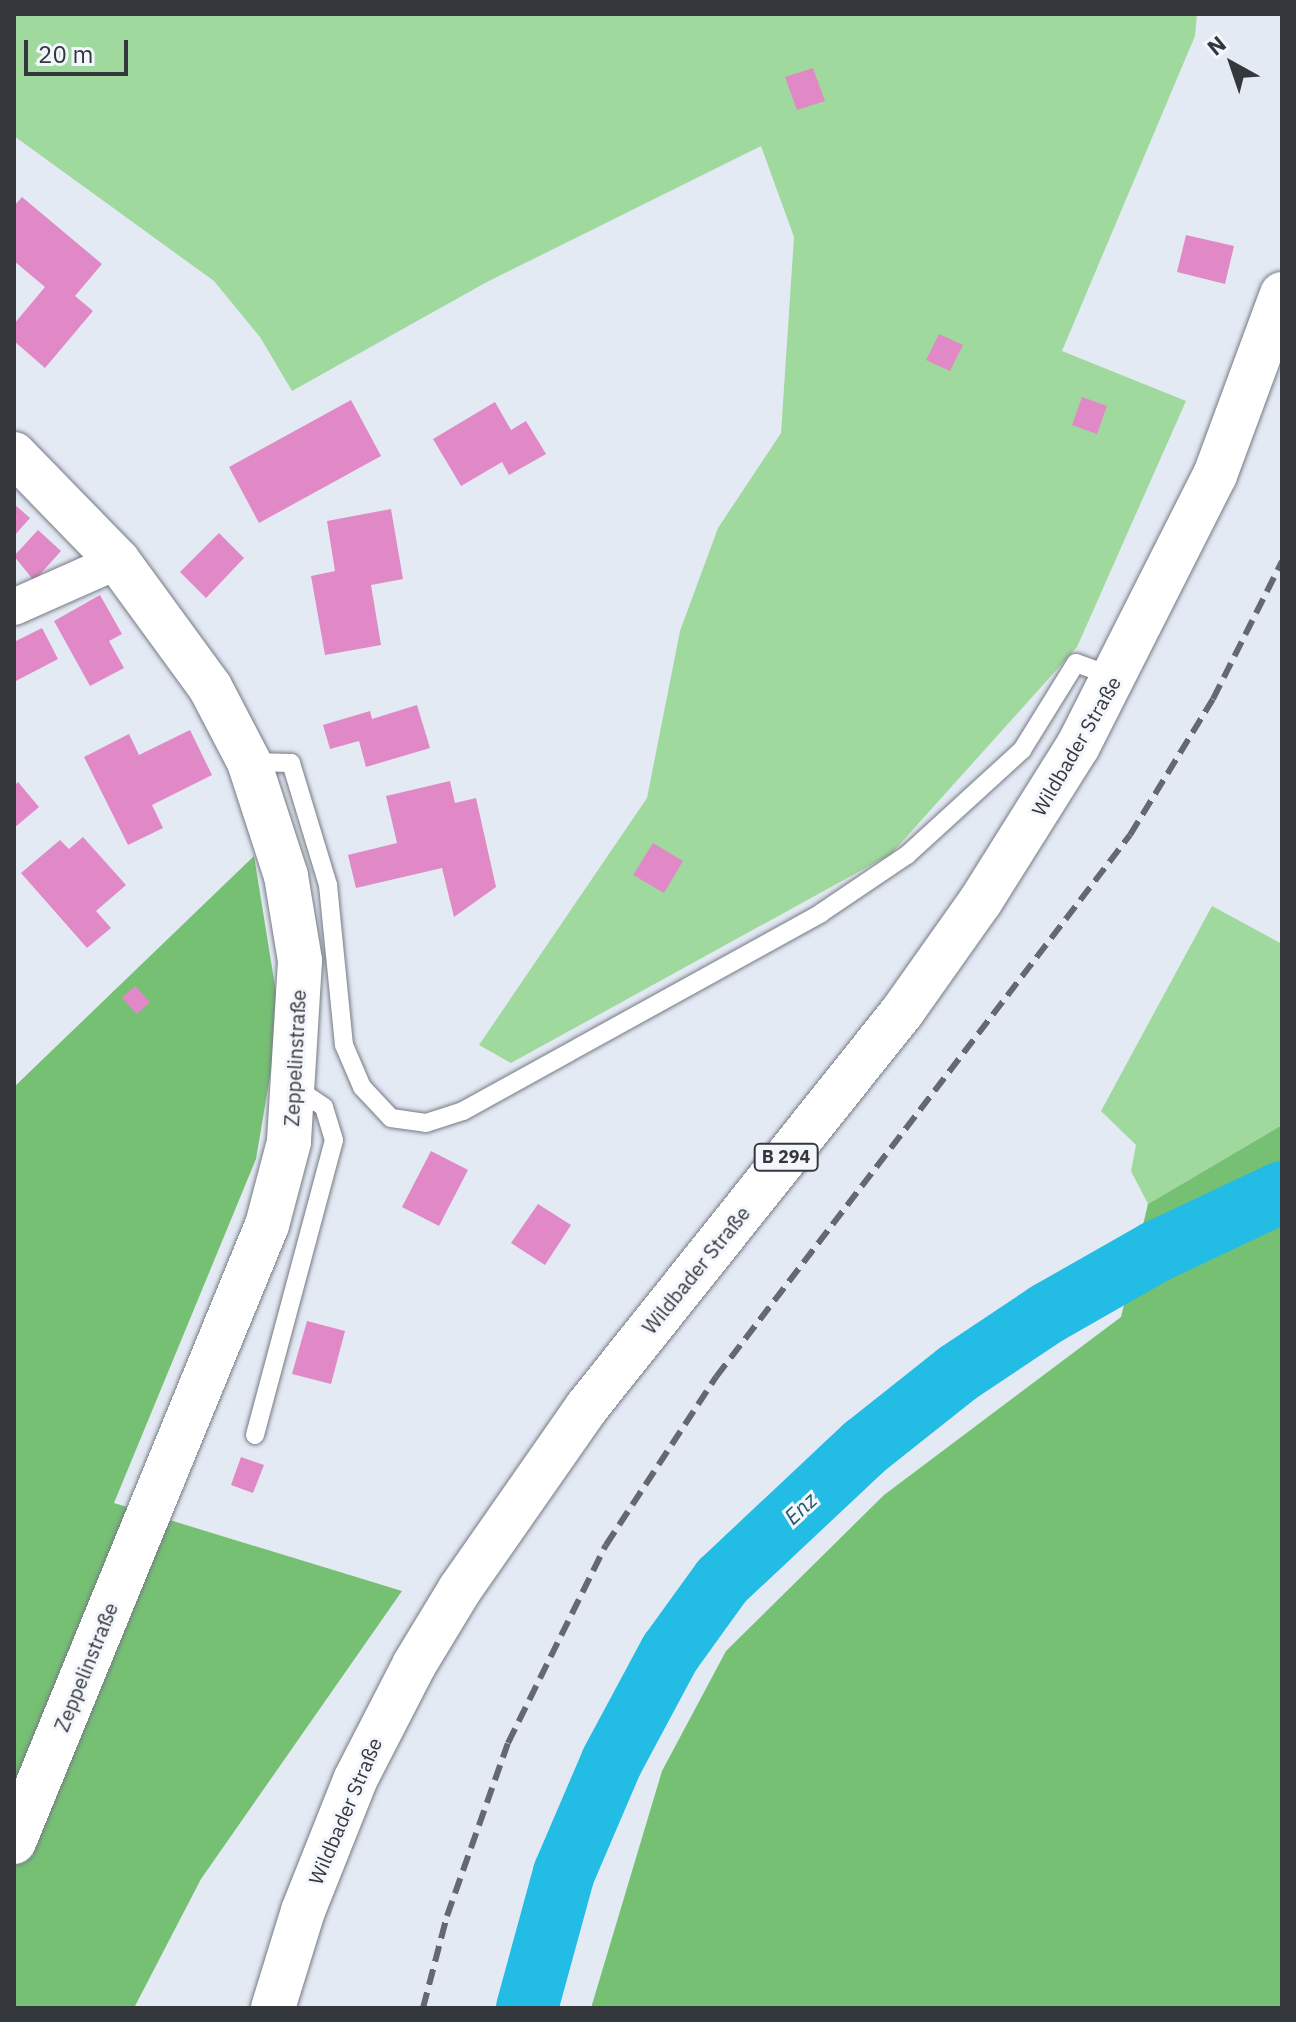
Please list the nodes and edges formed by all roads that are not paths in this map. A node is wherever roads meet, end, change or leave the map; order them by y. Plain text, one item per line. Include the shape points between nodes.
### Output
1 (1282, 294) edge
2 (14, 454) edge
3 (118, 561) junction
4 (14, 607) edge
5 (1116, 678) junction
6 (249, 762) junction
7 (296, 1088) junction
8 (255, 1435) dead end
9 (14, 1842) edge
10 (273, 2008) edge

1 - 5 main road, Wildbader Straße / B 294 via 1215,475
2 - 3 main road, Zeppelinstraße
3 - 4 street
3 - 6 main road, Zeppelinstraße via 210,687
5 - 6 lane via 1076,663 1022,750 907,855 821,913 463,1111 426,1123 391,1118 362,1087 344,1045 328,885 291,763
5 - 10 main road, Wildbader Straße / B 294 via 1039,812 910,1000 587,1407 460,1589 355,1780 303,1911
6 - 7 main road, Zeppelinstraße via 286,876 300,961
7 - 8 lane via 324,1107 334,1140
7 - 9 main road, Zeppelinstraße via 289,1142 267,1225

